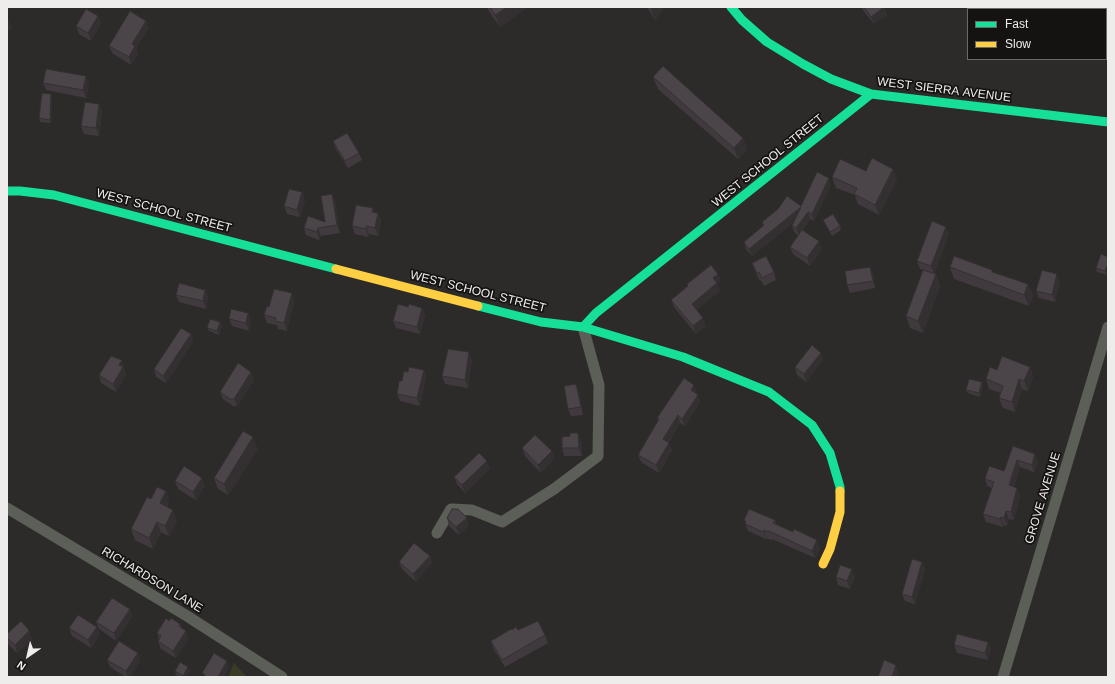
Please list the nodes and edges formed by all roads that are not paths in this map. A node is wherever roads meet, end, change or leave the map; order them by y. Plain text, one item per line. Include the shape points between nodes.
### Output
1 (731, 7) edge
2 (871, 94) junction
3 (1108, 122) edge
4 (7, 192) edge
5 (583, 327) junction
6 (1108, 327) edge
7 (7, 508) edge
8 (437, 533) dead end
9 (823, 564) dead end
10 (282, 677) edge
11 (1003, 677) edge

1 - 2 street, WEST SIERRA AVENUE via 768,42 803,64 831,79
2 - 3 street, WEST SIERRA AVENUE
2 - 5 street, WEST SCHOOL STREET via 596,313
4 - 5 street, WEST SCHOOL STREET via 54,195 542,322
5 - 8 street via 599,385 598,456 554,489 502,522 472,510 451,509
5 - 9 street via 683,357 769,392 812,424 830,453 840,488 840,512
6 - 11 street, GROVE AVENUE
7 - 10 street, RICHARDSON LANE via 187,616

